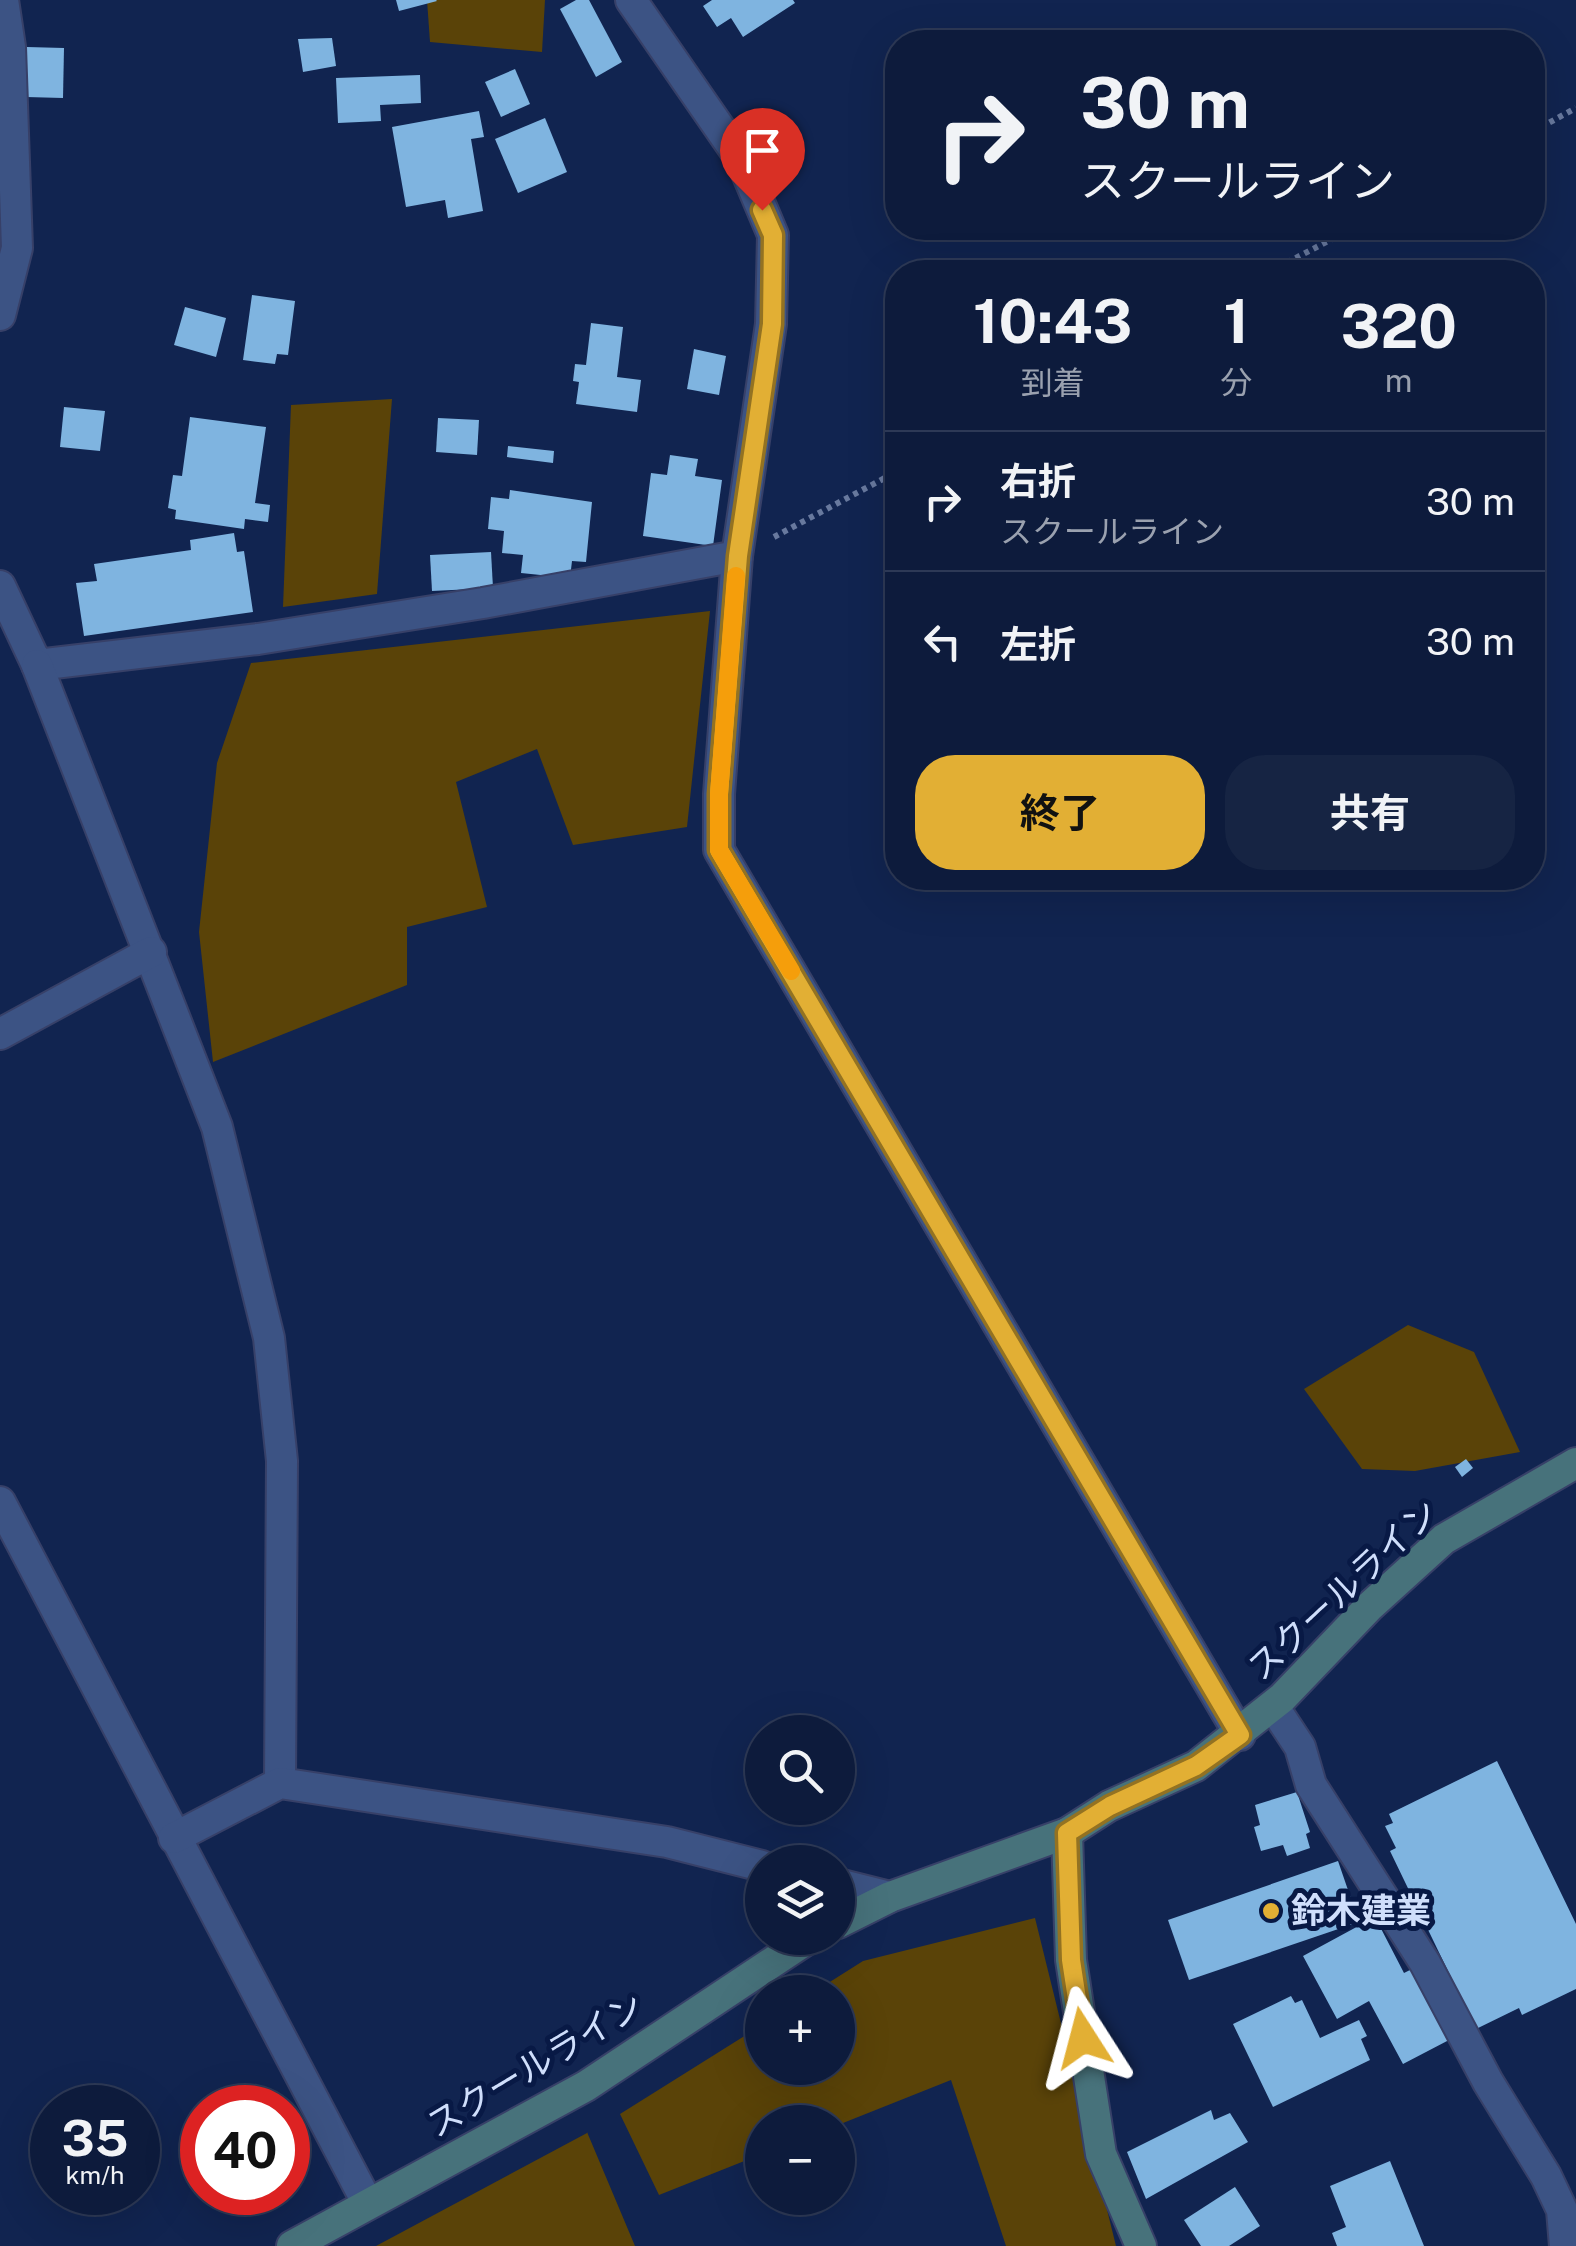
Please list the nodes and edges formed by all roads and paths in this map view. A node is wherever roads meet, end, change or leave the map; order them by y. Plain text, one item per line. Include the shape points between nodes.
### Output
1 (3, 0) edge
2 (631, 0) edge
3 (1576, 108) edge
4 (1545, 125) edge
5 (1330, 240) edge
6 (1292, 260) edge
7 (0, 315) edge
8 (885, 478) edge
9 (738, 556) junction
10 (0, 586) edge
11 (37, 665) junction
12 (151, 952) junction
13 (0, 1034) edge
14 (1576, 1464) edge
15 (0, 1502) edge
16 (1273, 1706) junction
17 (1240, 1735) junction
18 (280, 1784) junction
19 (1067, 1833) junction
20 (174, 1838) junction
21 (745, 1862) edge
22 (855, 1888) edge
23 (890, 1897) junction
24 (855, 1914) edge
25 (784, 1955) edge
26 (368, 2204) junction
27 (292, 2246) edge
28 (1141, 2246) edge
29 (1565, 2246) edge

1 - 7 street via 17,248
2 - 9 street via 741,158 773,235 772,324
3 - 4 path
5 - 6 path
8 - 9 path
9 - 11 street via 276,636
9 - 17 street via 719,850
10 - 11 street
11 - 12 street
12 - 13 street
12 - 18 street via 217,1127 269,1338 282,1461
14 - 16 street, スクールライン via 1444,1539
15 - 20 street
16 - 17 street, スクールライン
16 - 29 street via 1300,1747 1311,1784 1425,1963 1546,2176 1562,2210
17 - 19 street, スクールライン via 1196,1766
18 - 20 street
18 - 21 street via 667,1842
19 - 23 street, スクールライン
19 - 28 street via 1071,1960 1101,2154
20 - 26 street
22 - 23 street
23 - 24 street, スクールライン
25 - 26 street, スクールライン via 586,2086
26 - 27 street, スクールライン

